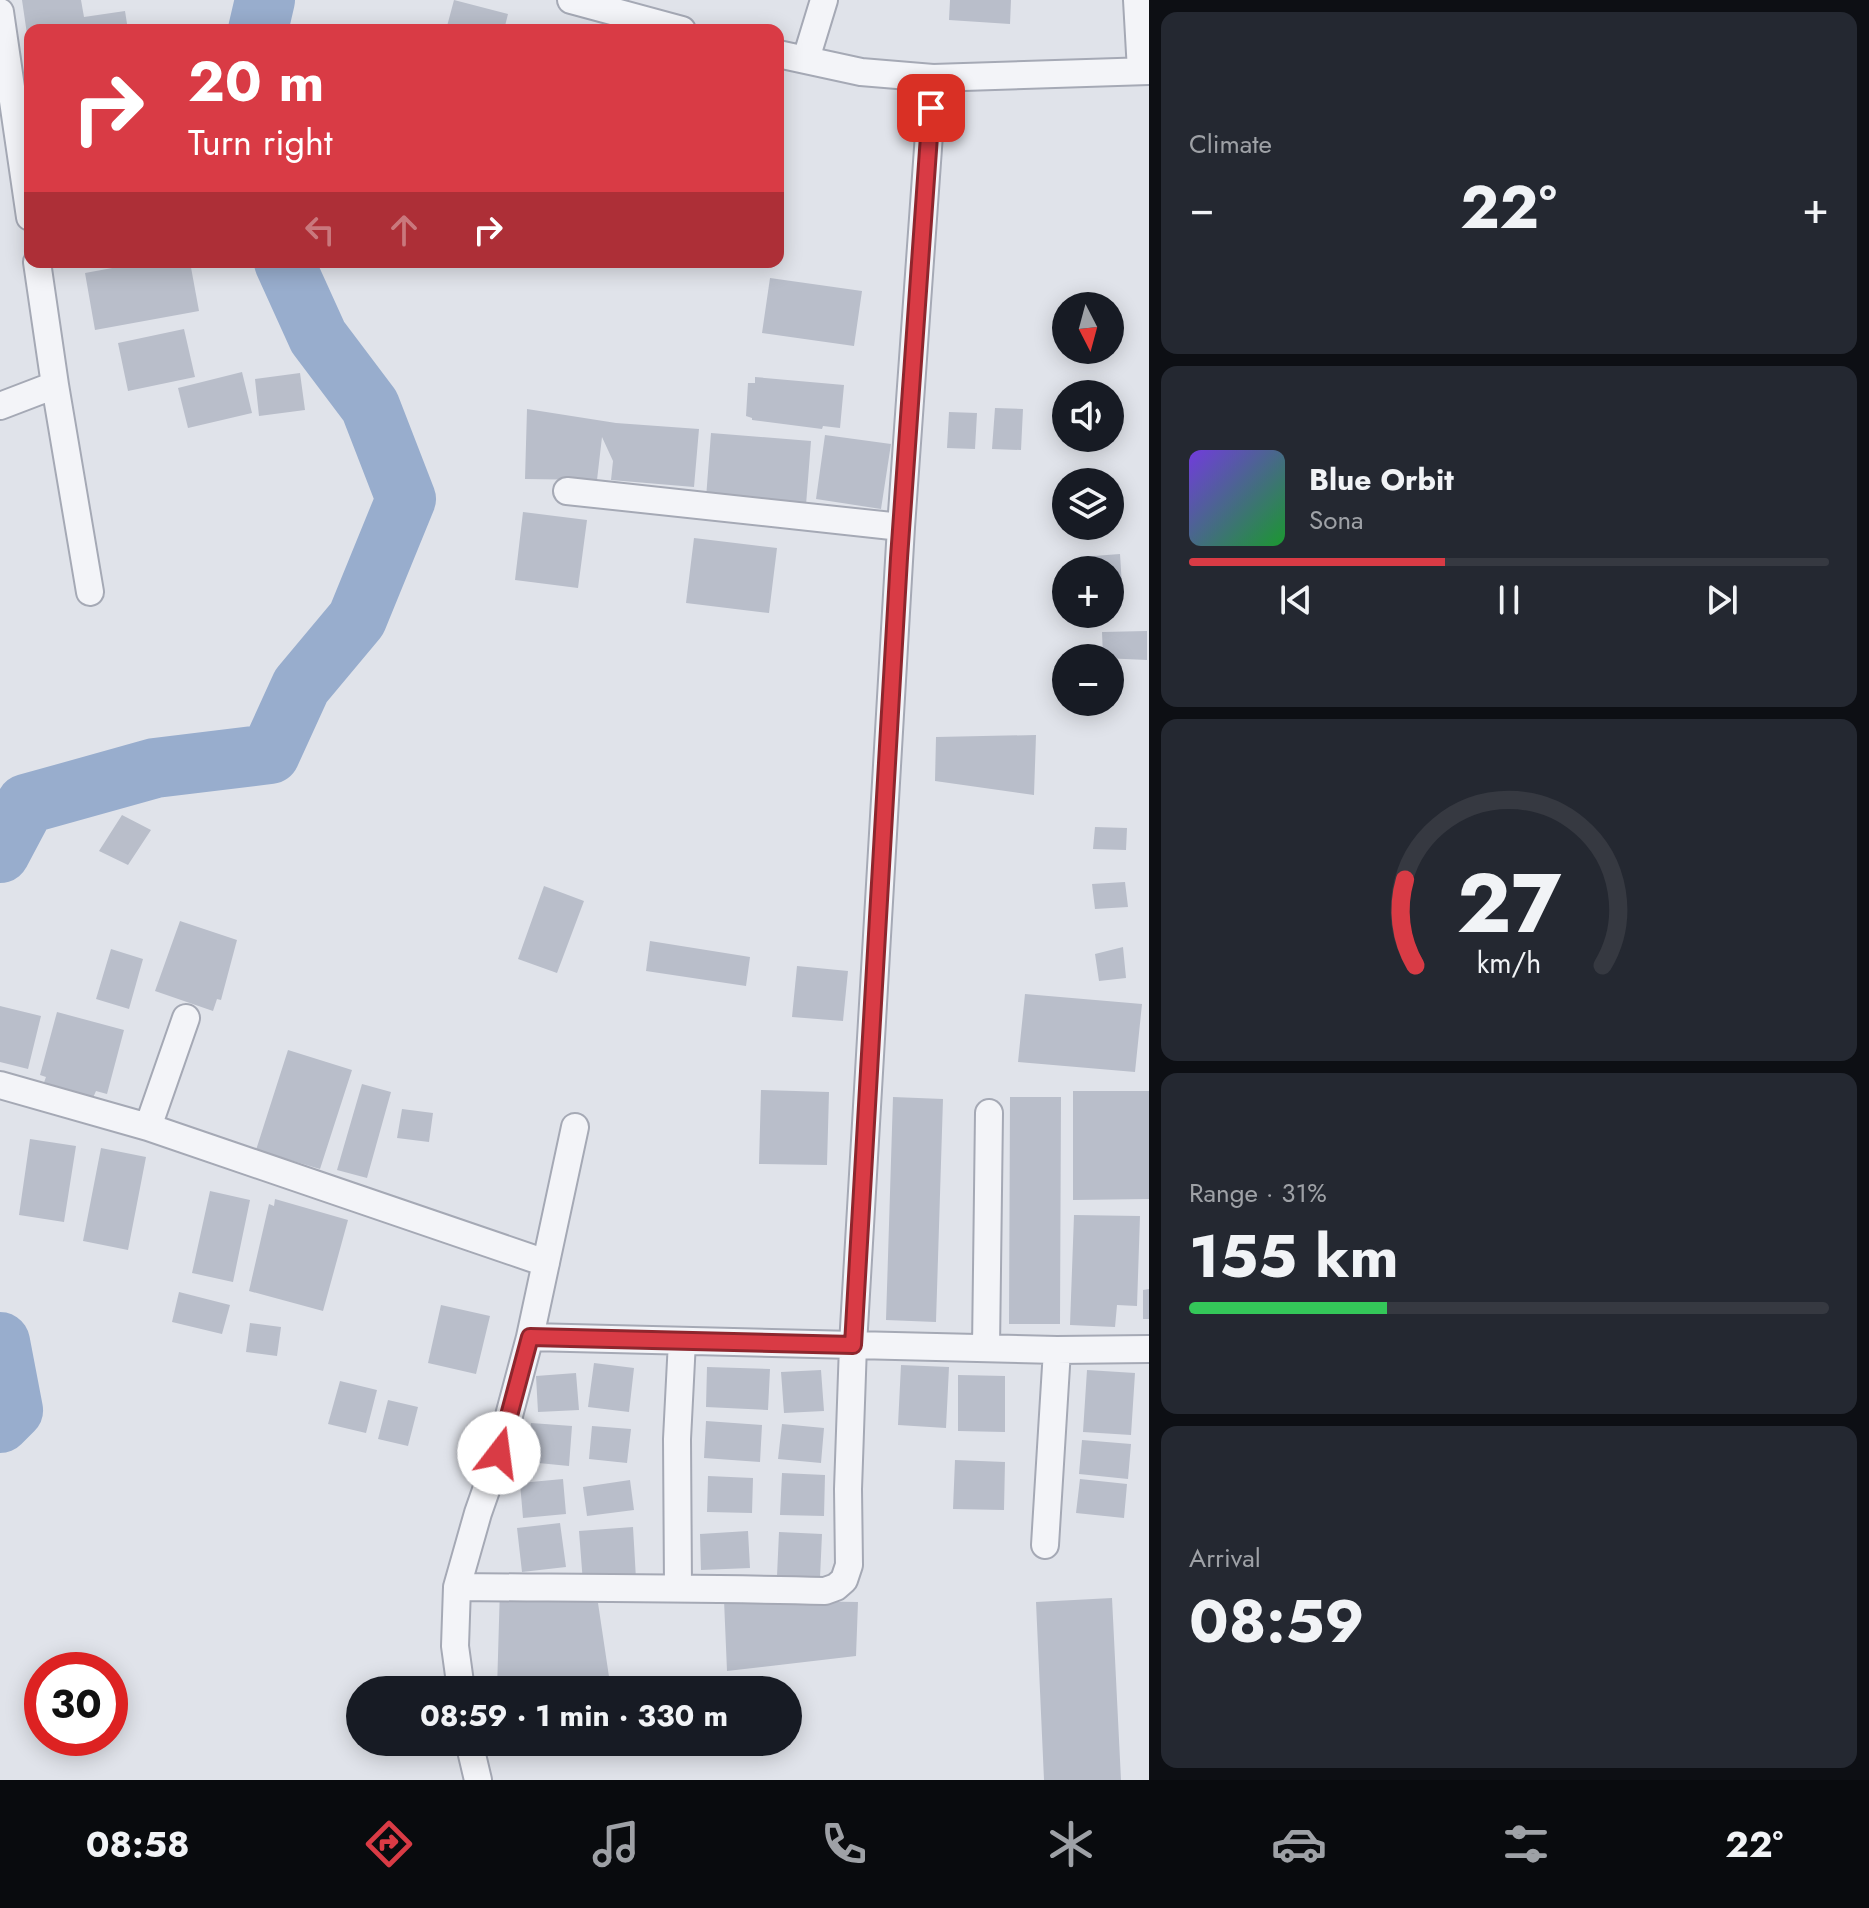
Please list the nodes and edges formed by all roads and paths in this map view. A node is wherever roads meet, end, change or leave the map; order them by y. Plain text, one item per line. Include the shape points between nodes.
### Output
1 (571, 0) edge
2 (824, 0) edge
3 (1137, 0) edge
4 (0, 12) edge
5 (660, 24) edge
6 (784, 55) edge
7 (806, 59) junction
8 (1145, 71) edge
9 (933, 78) junction
10 (24, 176) edge
11 (38, 268) edge
12 (55, 385) junction
13 (0, 406) edge
14 (567, 491) dead end
15 (901, 527) junction
16 (90, 592) dead end
17 (186, 1018) dead end
18 (0, 1085) edge
19 (989, 1113) dead end
20 (148, 1127) junction
21 (575, 1127) dead end
22 (546, 1263) junction
23 (530, 1337) junction
24 (682, 1341) junction
25 (853, 1345) junction
26 (986, 1348) junction
27 (1149, 1349) edge
28 (1057, 1350) junction
29 (1045, 1545) dead end
30 (457, 1587) junction
31 (678, 1587) junction
32 (459, 1676) edge
33 (472, 1756) edge
34 (478, 1780) edge

1 - 5 street
2 - 7 street
3 - 8 street
4 - 10 street
6 - 7 street
7 - 9 street via 861,72
8 - 9 street
9 - 15 street
11 - 12 street
12 - 13 street
12 - 16 street
14 - 15 street
15 - 25 street
17 - 20 street
18 - 20 street
19 - 26 street
20 - 22 street
21 - 22 street
22 - 23 street
23 - 24 street
23 - 30 street
24 - 25 street
24 - 31 street
25 - 26 street
25 - 31 street via 849,1565 844,1580 825,1591
26 - 28 street
27 - 28 street
28 - 29 street
30 - 31 street
30 - 32 street
33 - 34 street

